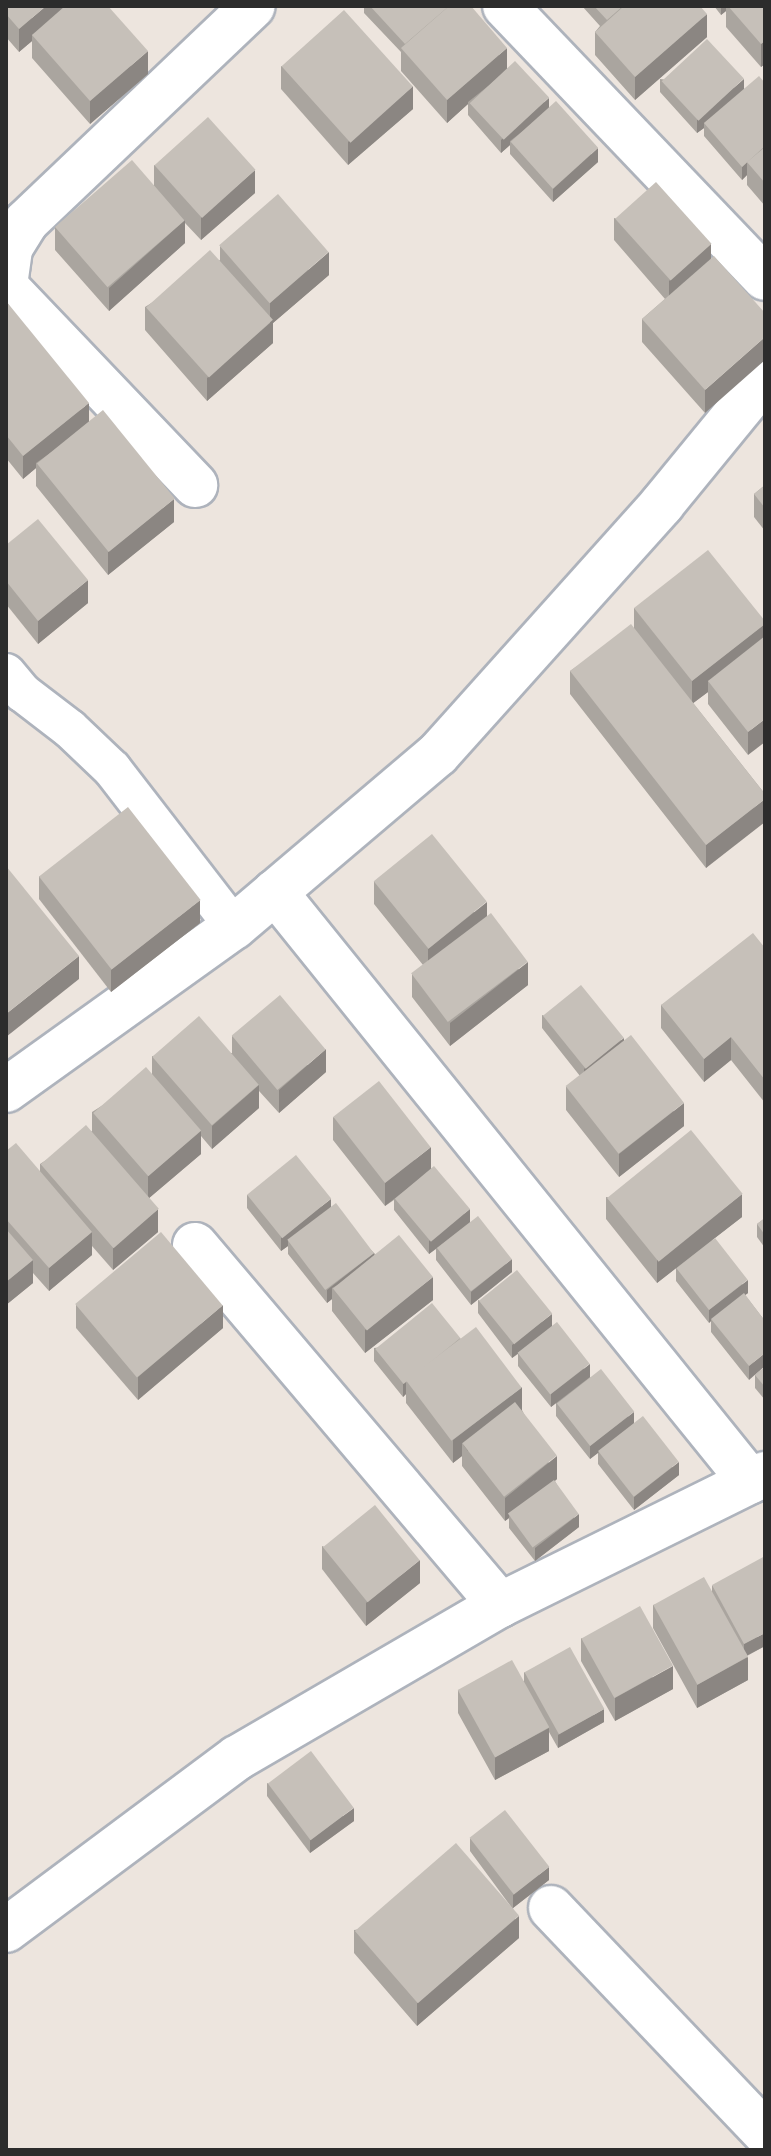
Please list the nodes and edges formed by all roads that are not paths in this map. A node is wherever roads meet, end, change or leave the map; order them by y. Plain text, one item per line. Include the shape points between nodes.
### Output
1 (253, 6) edge
2 (505, 6) edge
3 (6, 278) edge
4 (765, 278) edge
5 (6, 287) edge
6 (765, 378) edge
7 (195, 485) dead end
8 (6, 673) edge
9 (275, 892) junction
10 (234, 927) junction
11 (6, 1090) edge
12 (195, 1245) dead end
13 (757, 1478) edge
14 (500, 1605) junction
15 (551, 1908) dead end
16 (6, 1930) edge
17 (765, 2133) edge

1 - 3 street via 26,222 10,248
2 - 4 street
5 - 7 street
6 - 9 street via 662,504 438,754
8 - 10 lane via 112,769
9 - 10 street
9 - 13 street
10 - 11 street
12 - 14 street
13 - 14 street
14 - 16 street via 237,1758
15 - 17 street

